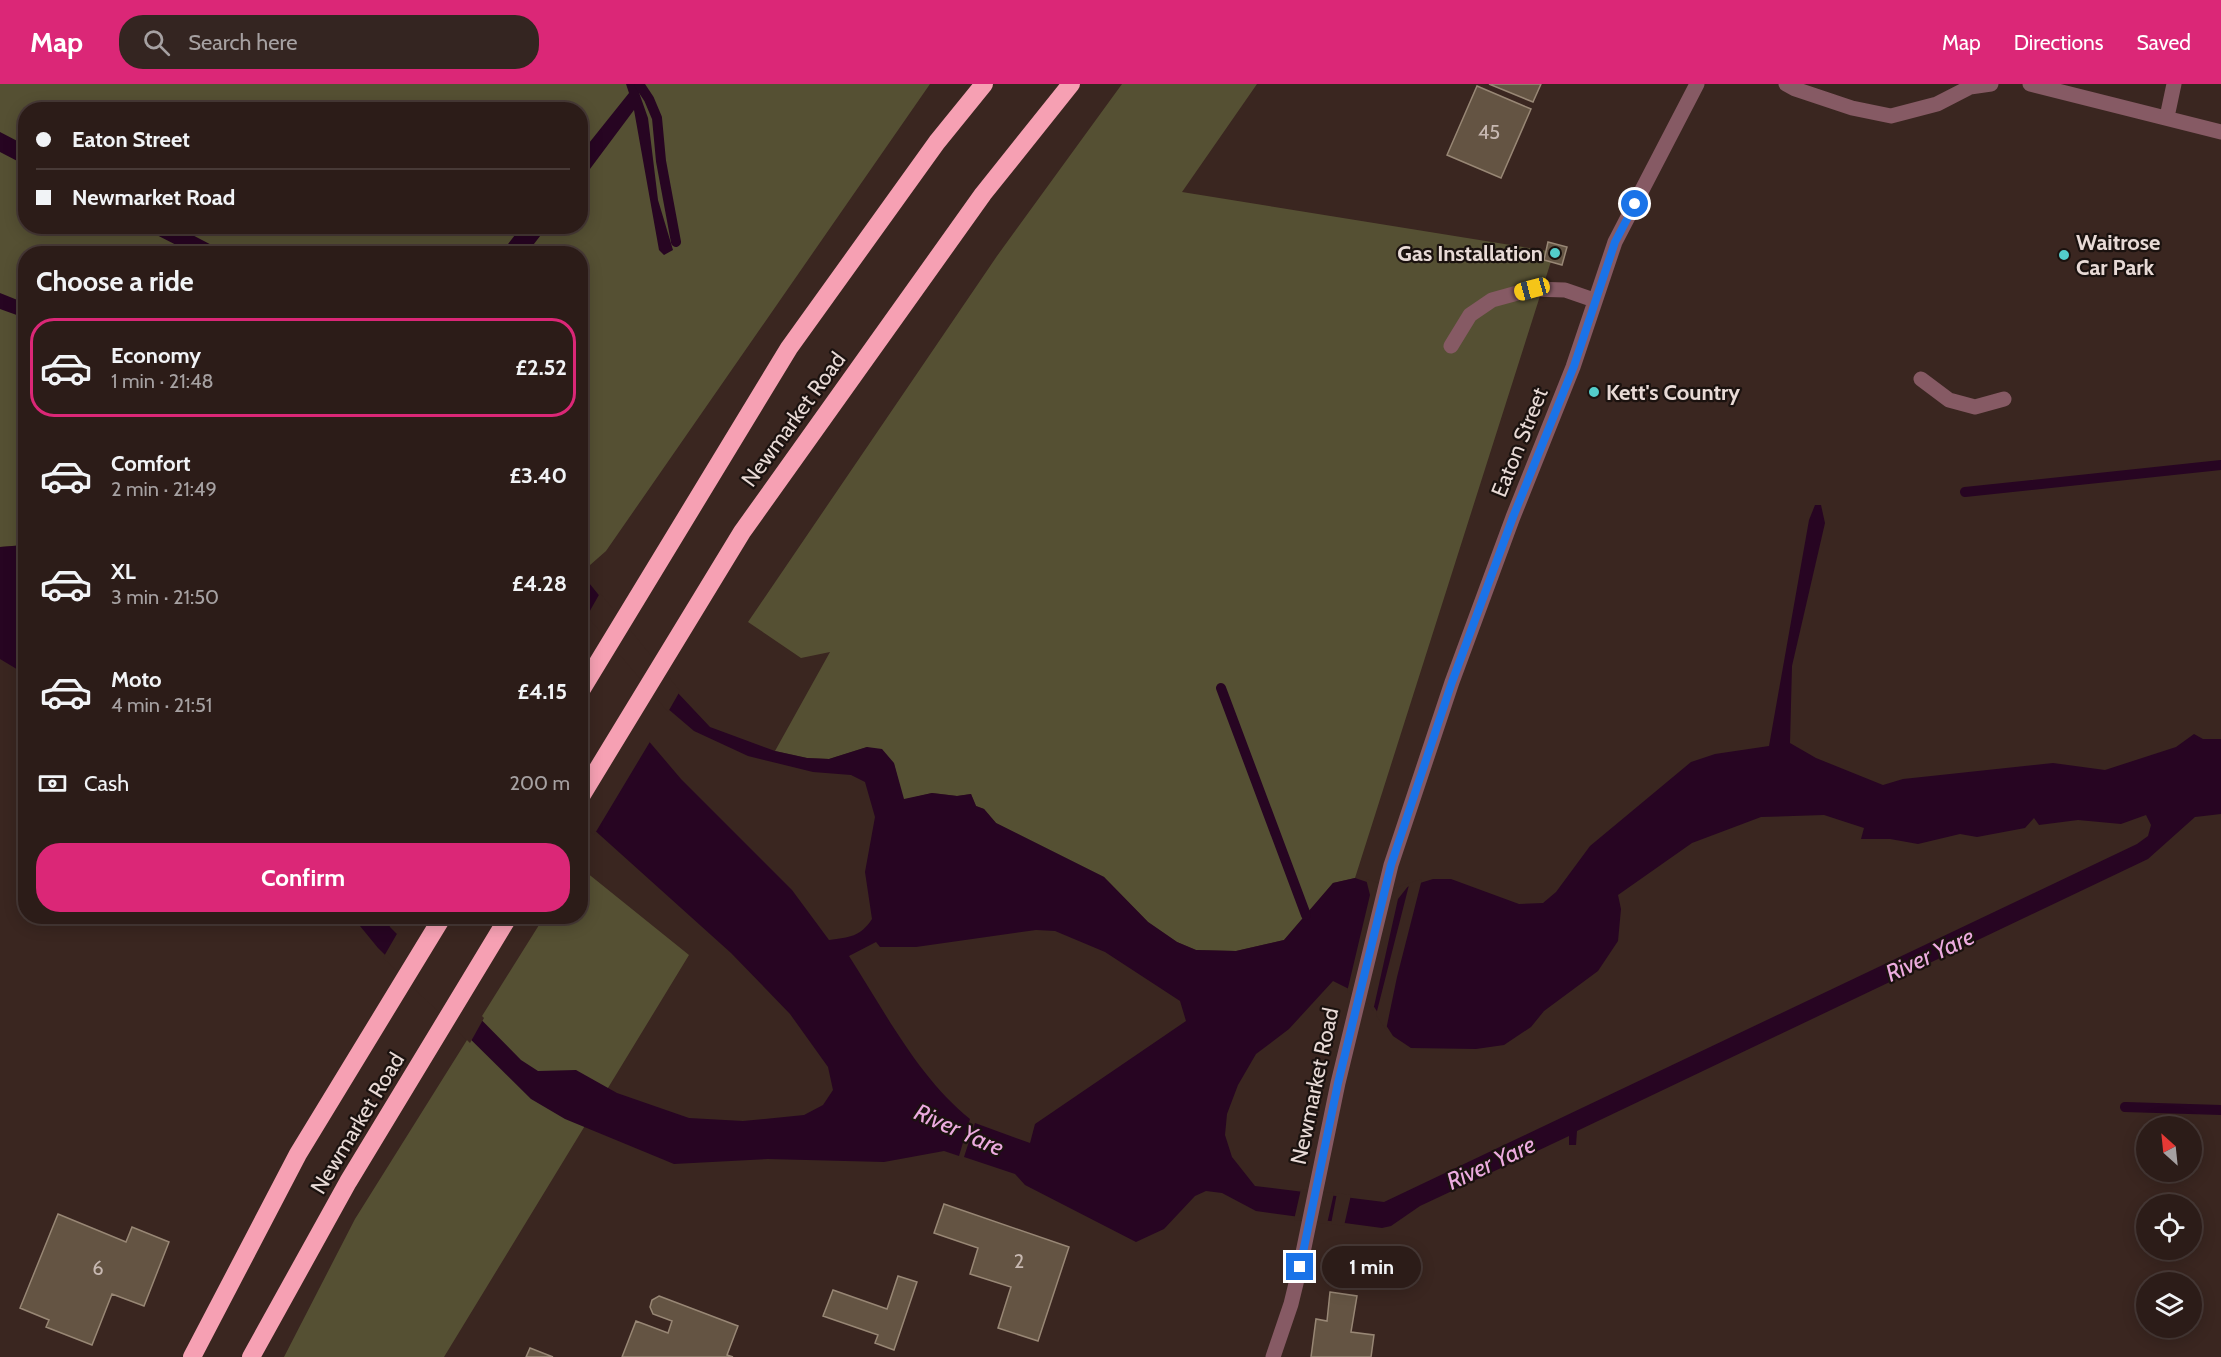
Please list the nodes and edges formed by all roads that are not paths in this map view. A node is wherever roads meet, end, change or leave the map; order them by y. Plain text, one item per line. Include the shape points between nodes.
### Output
1 (984, 84) edge
2 (1071, 84) edge
3 (1697, 84) edge
4 (1991, 84) edge
5 (2030, 84) edge
6 (2174, 84) edge
7 (1793, 86) edge
8 (2167, 117) junction
9 (2221, 132) edge
10 (1594, 300) junction
11 (1451, 346) dead end
12 (1921, 380) dead end
13 (2004, 399) dead end
14 (588, 679) edge
15 (588, 785) edge
16 (1404, 826) joint
17 (438, 924) edge
18 (504, 924) edge
19 (192, 1357) edge
20 (251, 1357) edge
21 (1273, 1357) edge

1 - 14 highway, Newmarket Road via 937,142 789,348
2 - 15 highway, Newmarket Road via 983,194 742,532
3 - 10 street, Eaton Street via 1615,242
4 - 7 street via 1970,87 1938,104 1892,116 1852,108
5 - 8 street
6 - 8 street
8 - 9 street
10 - 11 street via 1565,291 1532,289 1492,300 1470,315
10 - 16 street, Eaton Street via 1574,366 1452,682
12 - 13 street via 1949,400 1975,407
16 - 21 street, Newmarket Road via 1378,914 1294,1289
17 - 19 highway, Newmarket Road via 298,1154
18 - 20 highway, Newmarket Road via 348,1182

